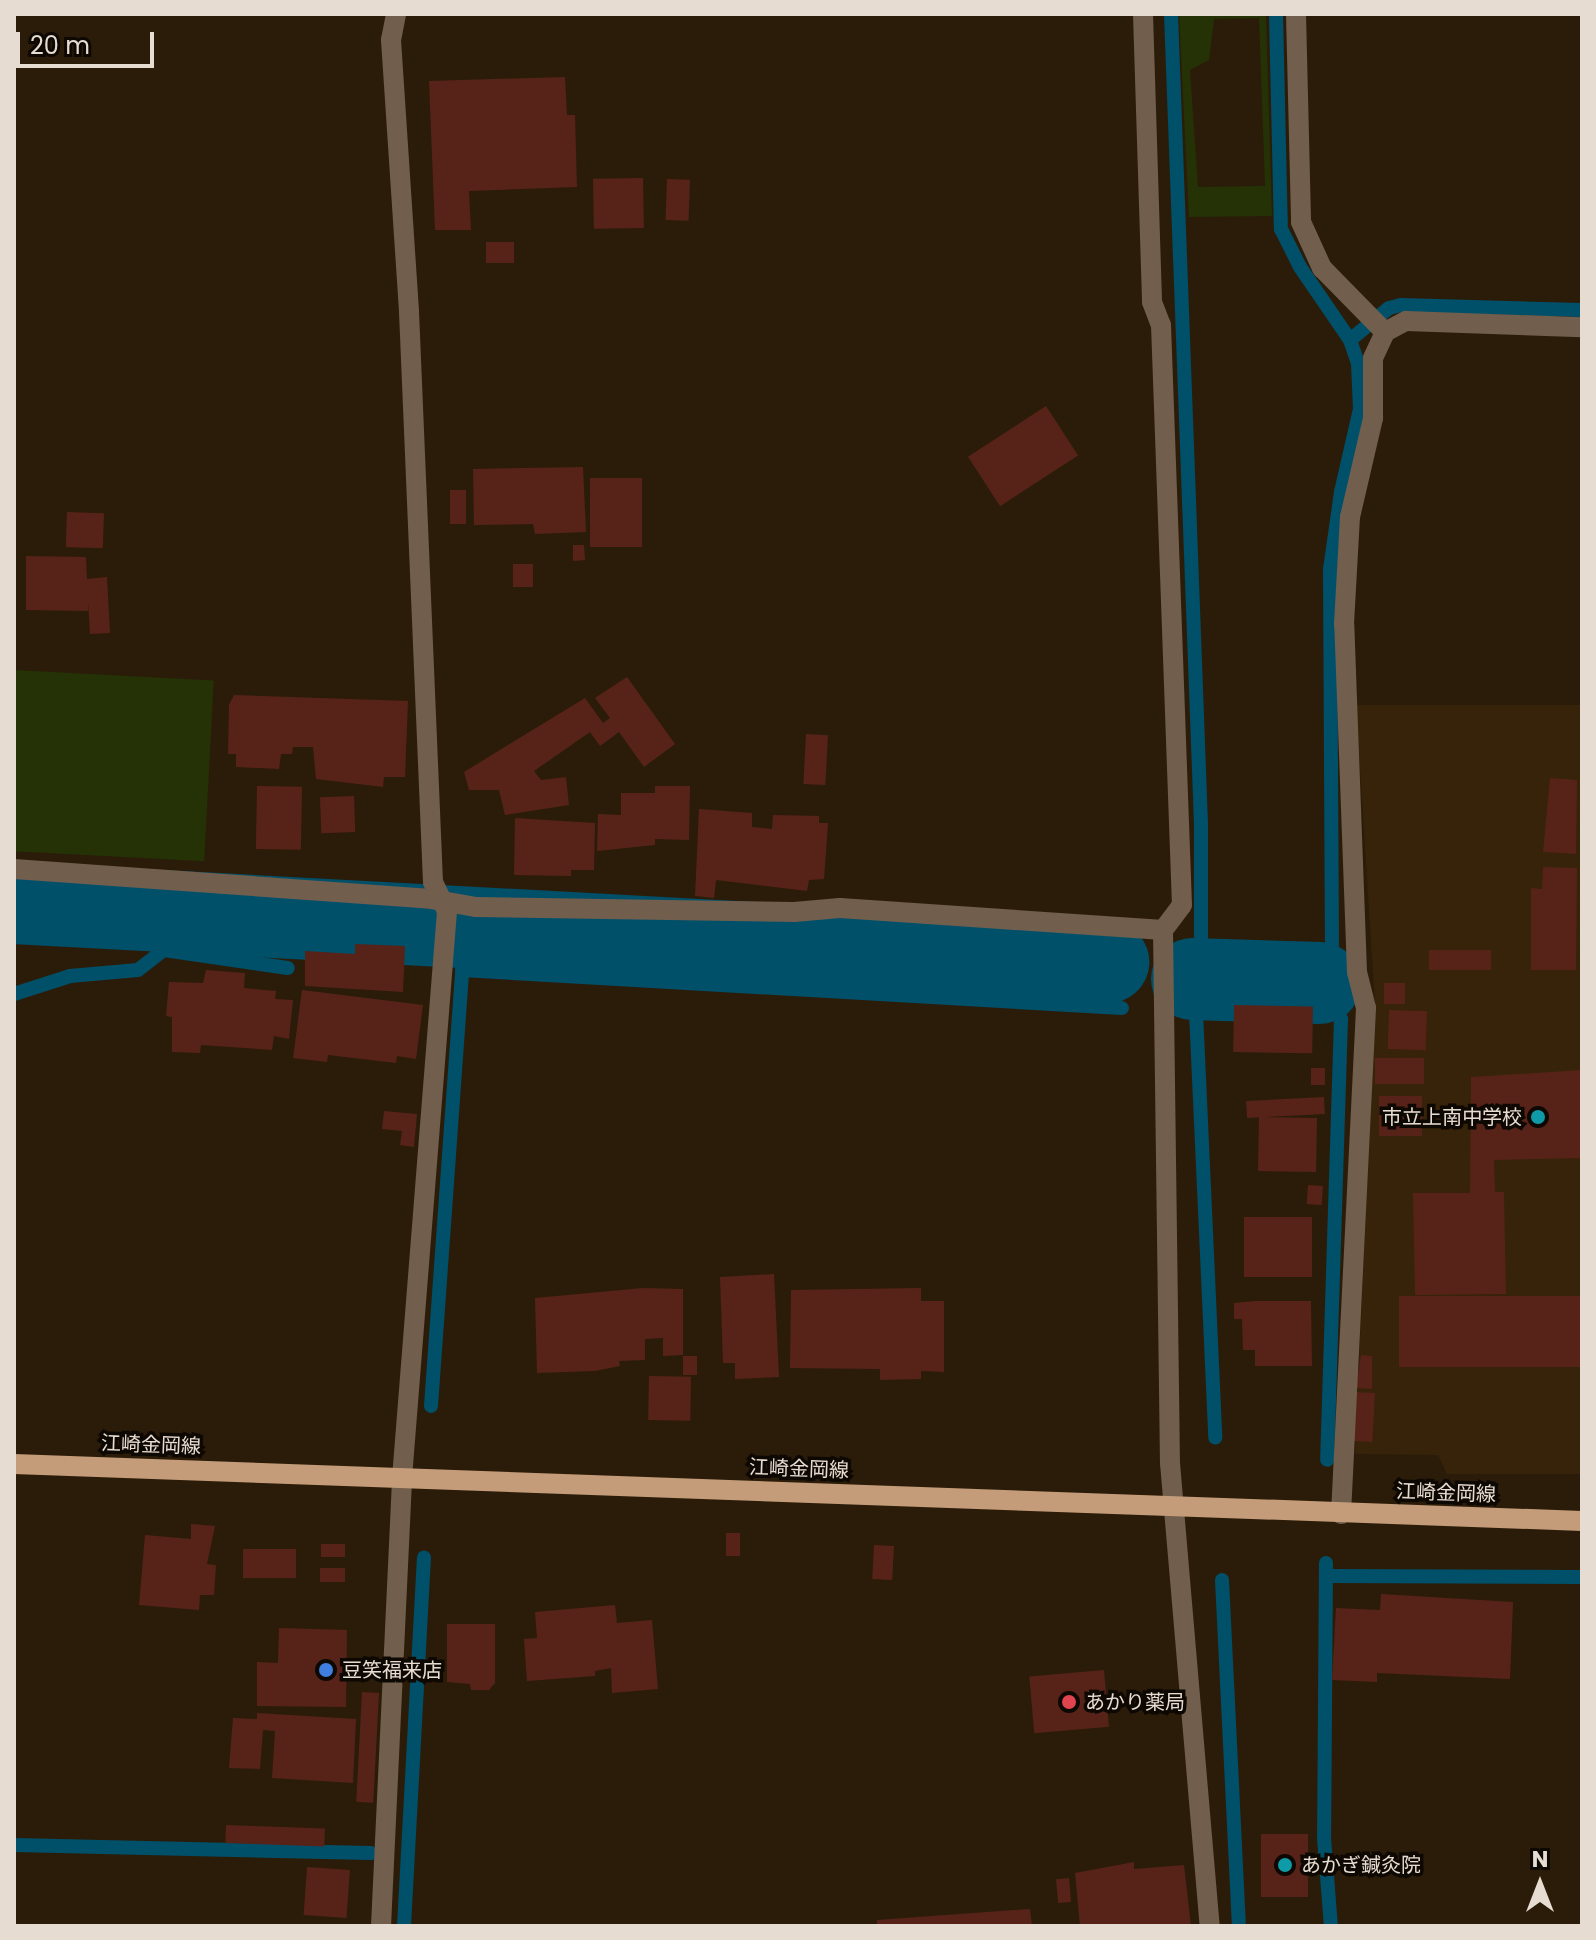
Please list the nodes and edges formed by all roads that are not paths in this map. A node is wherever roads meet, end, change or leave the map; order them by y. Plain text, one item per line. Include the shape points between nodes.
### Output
1 (396, 14) edge
2 (1143, 14) edge
3 (1296, 14) edge
4 (1377, 323) junction
5 (1582, 327) edge
6 (14, 869) edge
7 (444, 907) junction
8 (1163, 930) junction
9 (14, 1464) edge
10 (402, 1478) junction
11 (1174, 1507) junction
12 (1341, 1514) junction
13 (1582, 1521) edge
14 (381, 1926) edge
15 (1210, 1926) edge

1 - 7 street via 391,40 409,311 433,882
2 - 8 street via 1152,302 1161,325 1182,905
3 - 4 street via 1301,222 1322,268
4 - 5 street
4 - 12 street via 1373,418 1350,517 1344,624 1357,972 1366,1008
6 - 7 street
7 - 8 street via 794,912 840,908
7 - 10 street
8 - 11 street
9 - 10 main road, 江崎金岡線
10 - 11 main road, 江崎金岡線
10 - 14 street
11 - 12 main road, 江崎金岡線
11 - 15 street
12 - 13 main road, 江崎金岡線

